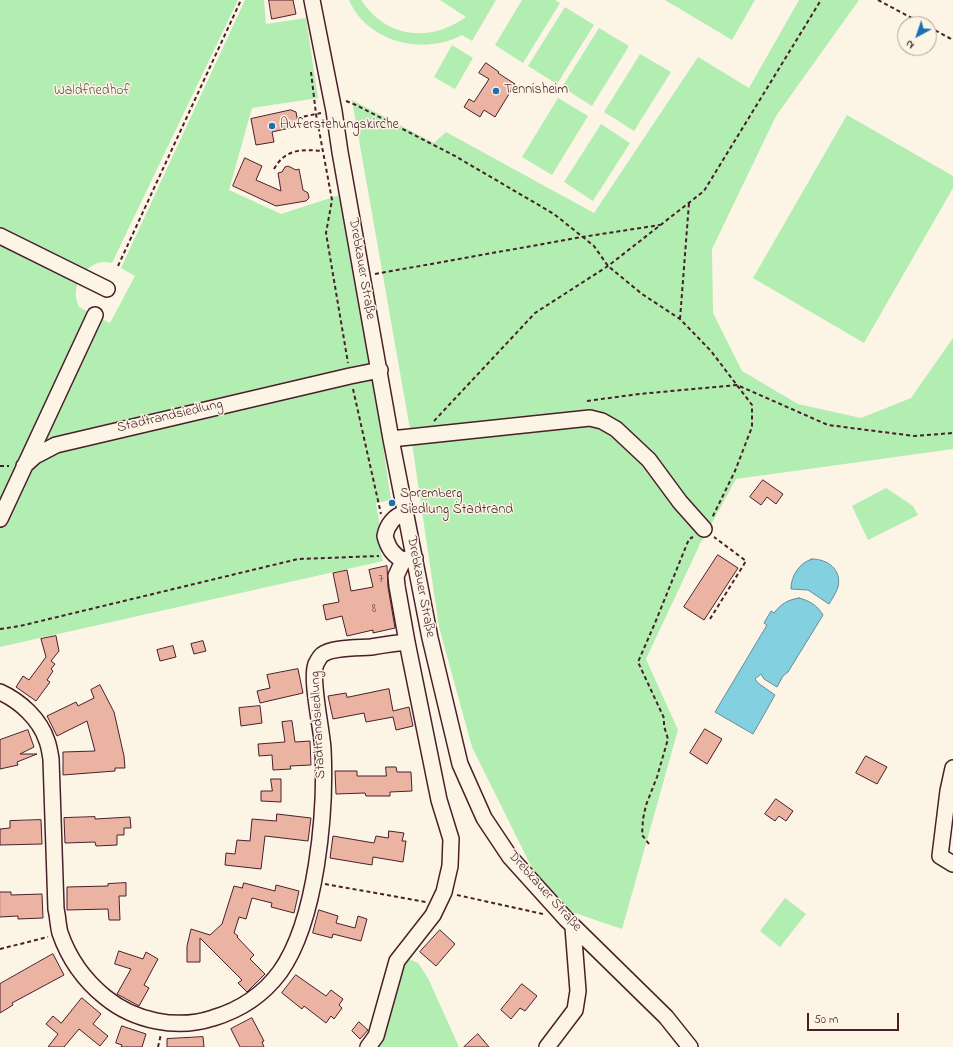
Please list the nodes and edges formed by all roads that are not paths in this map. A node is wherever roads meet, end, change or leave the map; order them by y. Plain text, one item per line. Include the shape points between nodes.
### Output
1 (312, 0) edge
2 (0, 236) edge
3 (108, 289) dead end
4 (95, 315) dead end
5 (380, 370) junction
6 (391, 439) junction
7 (24, 466) junction
8 (405, 513) junction
9 (0, 519) edge
10 (704, 529) road end
11 (404, 558) junction
12 (407, 642) junction
13 (0, 692) edge
14 (953, 768) edge
15 (953, 864) edge
16 (573, 927) junction
17 (368, 1047) edge
18 (547, 1047) edge
19 (690, 1047) edge

1 - 5 street, Drebkauer Straße
2 - 3 street
4 - 7 street
5 - 6 street, Drebkauer Straße
5 - 7 street, Stadtrandsiedlung via 56,445 35,456
6 - 8 street, Drebkauer Straße
6 - 10 street via 590,418 602,421 616,429 649,460
7 - 9 street, Stadtrandsiedlung
8 - 11 street, Drebkauer Straße
8 - 11 street via 393,519 385,533 388,545
11 - 12 street via 396,576
11 - 16 street, Drebkauer Straße via 460,764 484,818 510,858
12 - 13 street, Stadtrandsiedlung via 340,649 322,655 316,665 314,683 323,749 323,808 313,882 303,923 280,972 266,988 251,1001 226,1014 192,1023 163,1022 142,1018 126,1011 97,990 80,972 70,956 60,932 56,909 51,759 47,740 28,710
12 - 17 street via 438,800 451,838 450,866 433,915 397,961 376,1036
14 - 15 street via 940,856
16 - 18 street via 578,991 575,1010
16 - 19 street, Drebkauer Straße via 666,1017

